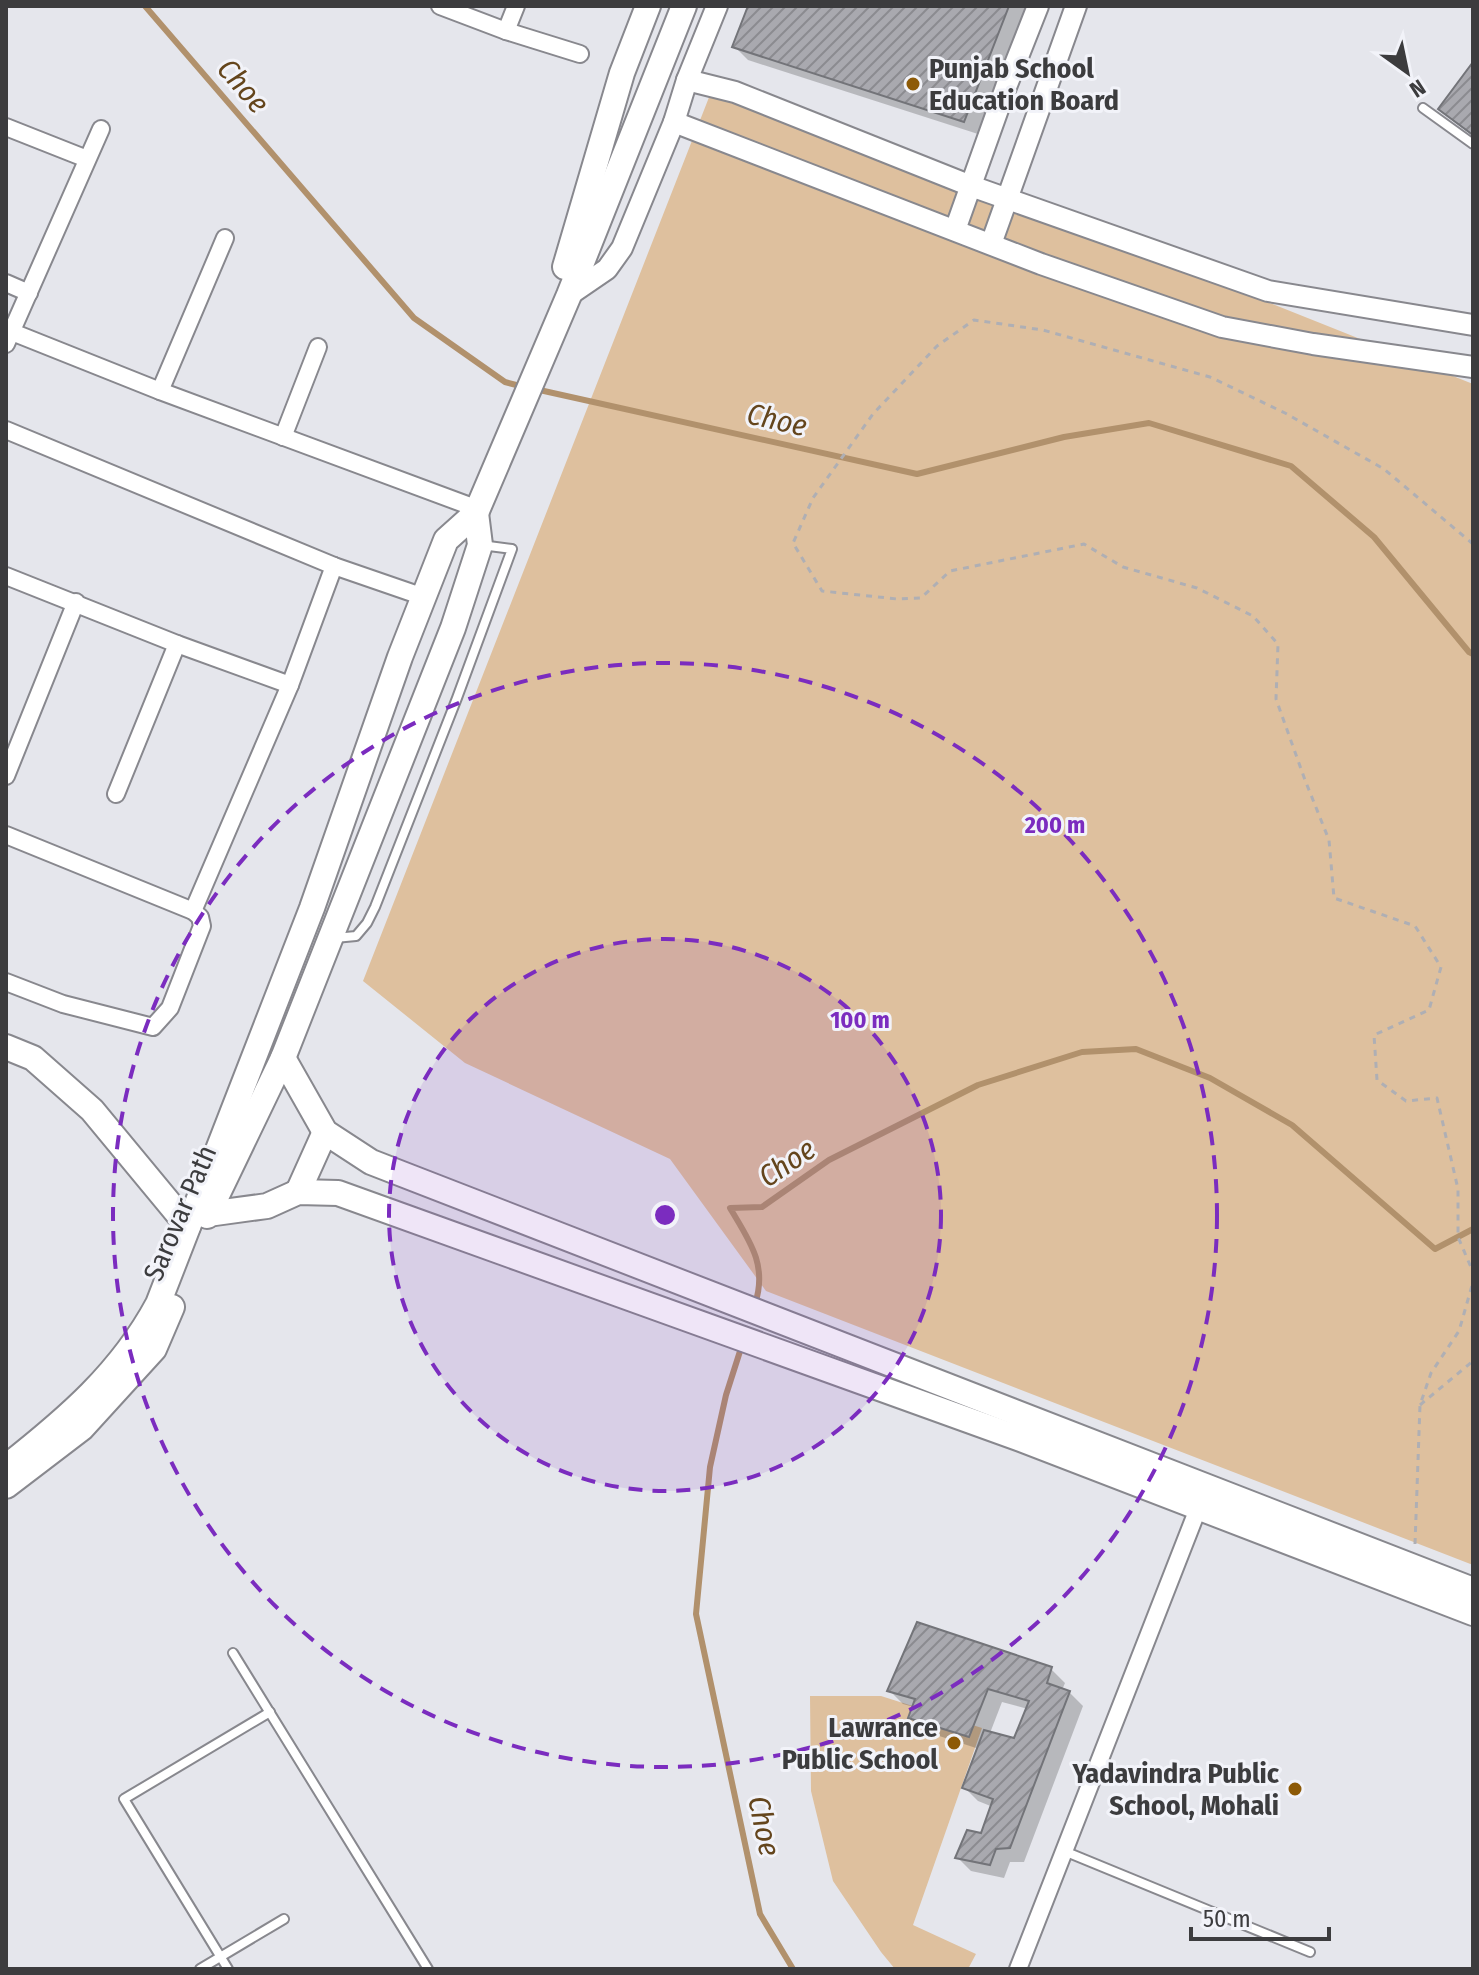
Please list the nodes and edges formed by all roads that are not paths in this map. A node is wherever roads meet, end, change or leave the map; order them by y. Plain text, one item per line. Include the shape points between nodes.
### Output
1 (440, 6) edge
2 (516, 6) edge
3 (648, 6) edge
4 (684, 6) edge
5 (717, 6) edge
6 (1038, 6) edge
7 (1076, 6) edge
8 (506, 31) junction
9 (580, 54) dead end
10 (687, 80) junction
11 (1006, 87) junction
12 (1040, 101) junction
13 (1423, 108) dead end
14 (674, 122) junction
15 (6, 127) edge
16 (101, 129) dead end
17 (1473, 144) edge
18 (87, 159) junction
19 (971, 186) junction
20 (1006, 199) junction
21 (955, 230) junction
22 (225, 238) dead end
23 (991, 244) junction
24 (6, 283) edge
25 (29, 293) junction
26 (566, 303) junction
27 (1473, 325) edge
28 (9, 338) edge
29 (318, 347) dead end
30 (1473, 367) edge
31 (160, 391) junction
32 (6, 430) edge
33 (283, 437) junction
34 (477, 511) junction
35 (480, 545) junction
36 (334, 566) junction
37 (6, 576) edge
38 (424, 597) junction
39 (76, 602) junction
40 (177, 644) junction
41 (290, 685) junction
42 (6, 776) edge
43 (116, 794) dead end
44 (6, 835) edge
45 (193, 911) junction
46 (329, 938) junction
47 (6, 982) edge
48 (6, 1047) edge
49 (283, 1058) junction
50 (325, 1132) junction
51 (298, 1192) junction
52 (198, 1220) junction
53 (716, 1296) junction
54 (705, 1326) junction
55 (945, 1386) junction
56 (937, 1409) junction
57 (6, 1467) edge
58 (6, 1486) edge
59 (1203, 1497) junction
60 (1473, 1590) edge
61 (1473, 1613) edge
62 (233, 1653) dead end
63 (270, 1712) junction
64 (1064, 1851) junction
65 (284, 1919) dead end
66 (1310, 1952) dead end
67 (220, 1956) junction
68 (200, 1969) edge
69 (228, 1969) edge
70 (428, 1969) edge
71 (1018, 1969) edge

1 - 8 street
2 - 8 street
3 - 26 main road via 622,73 557,295
4 - 26 main road
5 - 10 street
6 - 11 street
7 - 12 street
8 - 9 street
10 - 14 street
10 - 19 street via 735,92
11 - 12 street
11 - 19 street
12 - 20 street
13 - 17 lane
14 - 21 street
14 - 26 street via 615,261
15 - 18 street
16 - 18 street
18 - 25 street
19 - 20 street
19 - 21 street
20 - 23 street
20 - 27 street via 1268,291
21 - 23 street
22 - 31 street
23 - 30 street via 1222,327
24 - 25 street
25 - 28 street
26 - 34 main road
28 - 31 street
29 - 33 street
31 - 33 street
32 - 36 street
33 - 34 street
34 - 35 main road
34 - 38 main road via 446,540
35 - 46 main road, Sarovar Path via 453,628
35 - 46 lane via 512,549 457,698 367,923 356,936
36 - 38 street
36 - 41 street
37 - 39 street
38 - 52 main road
39 - 40 street
39 - 42 street
40 - 41 street
40 - 43 street
41 - 45 street
44 - 45 street
45 - 47 street via 202,926 170,1008 153,1027 63,1004
46 - 49 main road, Sarovar Path
48 - 52 main road via 33,1058 92,1110
49 - 50 main road
49 - 52 main road, Sarovar Path
50 - 51 main road
50 - 53 main road via 371,1162
51 - 52 main road via 267,1206
51 - 54 main road via 338,1193
52 - 57 main road via 140,1338 100,1385
52 - 58 main road, Sarovar Path via 154,1349 82,1428
53 - 54 main road
53 - 55 main road
54 - 56 main road
55 - 56 main road
55 - 59 main road
56 - 59 main road
59 - 60 main road
59 - 61 main road
59 - 64 street
62 - 63 lane
63 - 67 lane via 124,1799
63 - 70 lane
64 - 66 lane
64 - 71 street
65 - 67 lane
67 - 68 lane
67 - 69 lane

